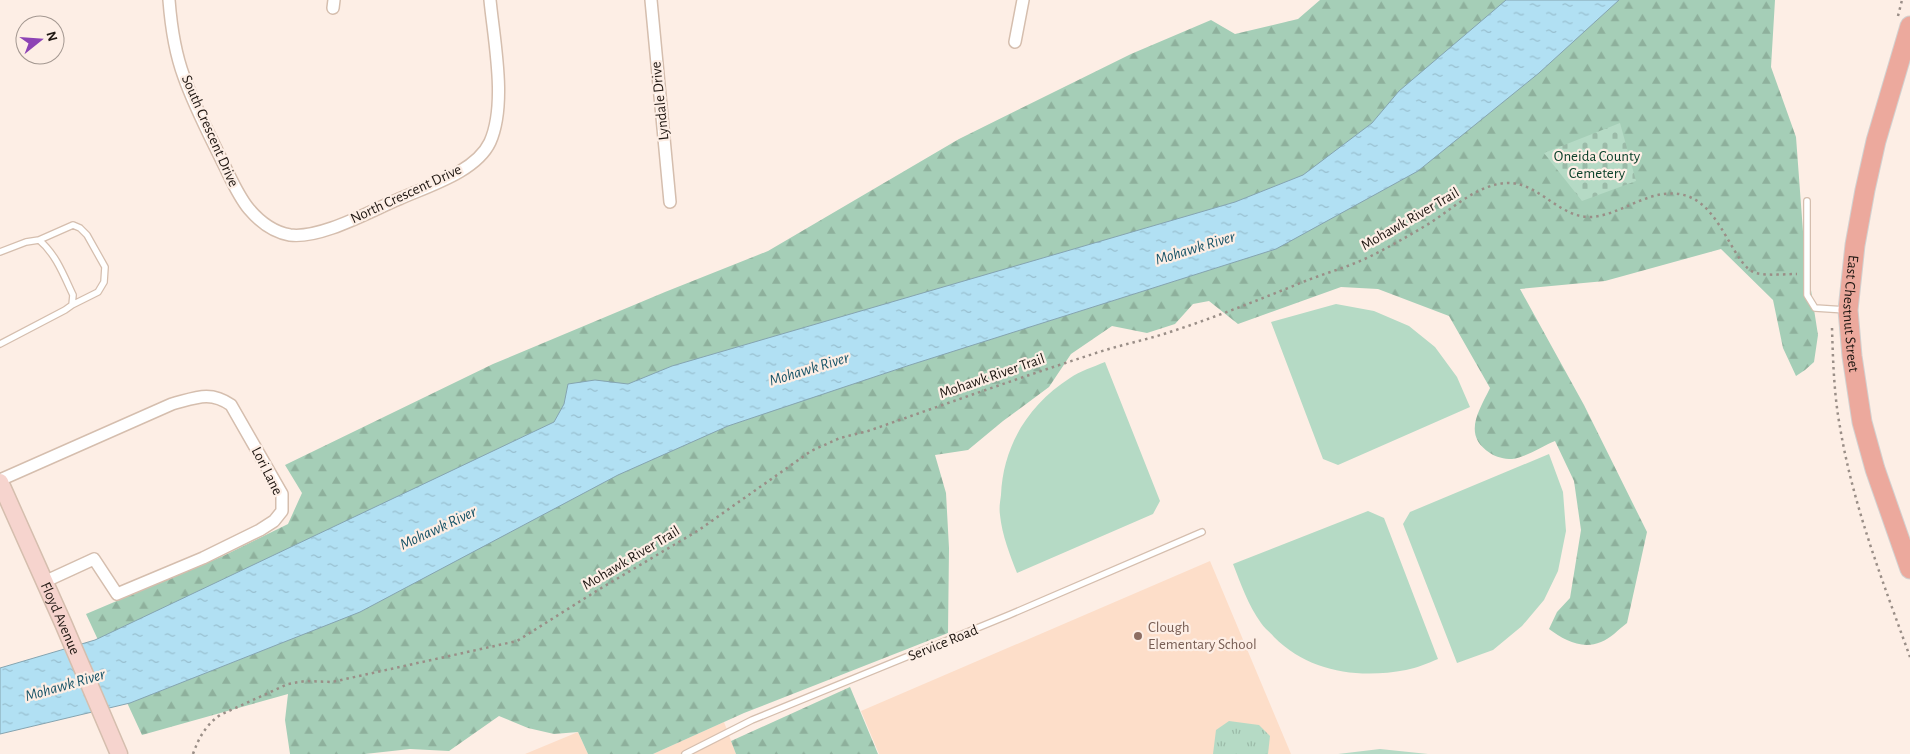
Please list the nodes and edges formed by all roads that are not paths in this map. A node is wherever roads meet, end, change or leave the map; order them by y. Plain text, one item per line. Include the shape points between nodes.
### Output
1 (169, 0) edge
2 (490, 0) edge
3 (650, 0) edge
4 (1023, 0) edge
5 (1910, 26) edge
6 (1015, 42) dead end
7 (1807, 201) dead end
8 (670, 202) dead end
9 (290, 235) joint
10 (39, 240) junction
11 (0, 252) edge
12 (72, 305) junction
13 (1848, 310) junction
14 (0, 344) edge
15 (0, 481) edge
16 (1202, 532) dead end
17 (1910, 569) edge
18 (44, 582) junction
19 (119, 754) edge
20 (685, 754) edge

1 - 9 street, South Crescent Drive via 174,39 184,77 238,193 264,225
2 - 9 street, North Crescent Drive via 499,87 497,121 484,153 448,178 325,231
3 - 8 street, Lyndale Drive
4 - 6 street
5 - 13 main road, East Chestnut Street via 1865,190
7 - 13 lane via 1807,295 1816,308
10 - 11 lane
10 - 12 lane via 57,262 73,295
10 - 12 lane via 73,226 80,228 104,267 104,282 98,292
12 - 14 lane
13 - 17 main road, East Chestnut Street via 1862,422
15 - 18 street, Floyd Avenue
15 - 18 street, Lori Lane via 172,404 214,396 232,405 282,494 282,511 260,530 117,594 94,559
16 - 20 lane, Service Road via 752,720
18 - 19 street, Floyd Avenue

